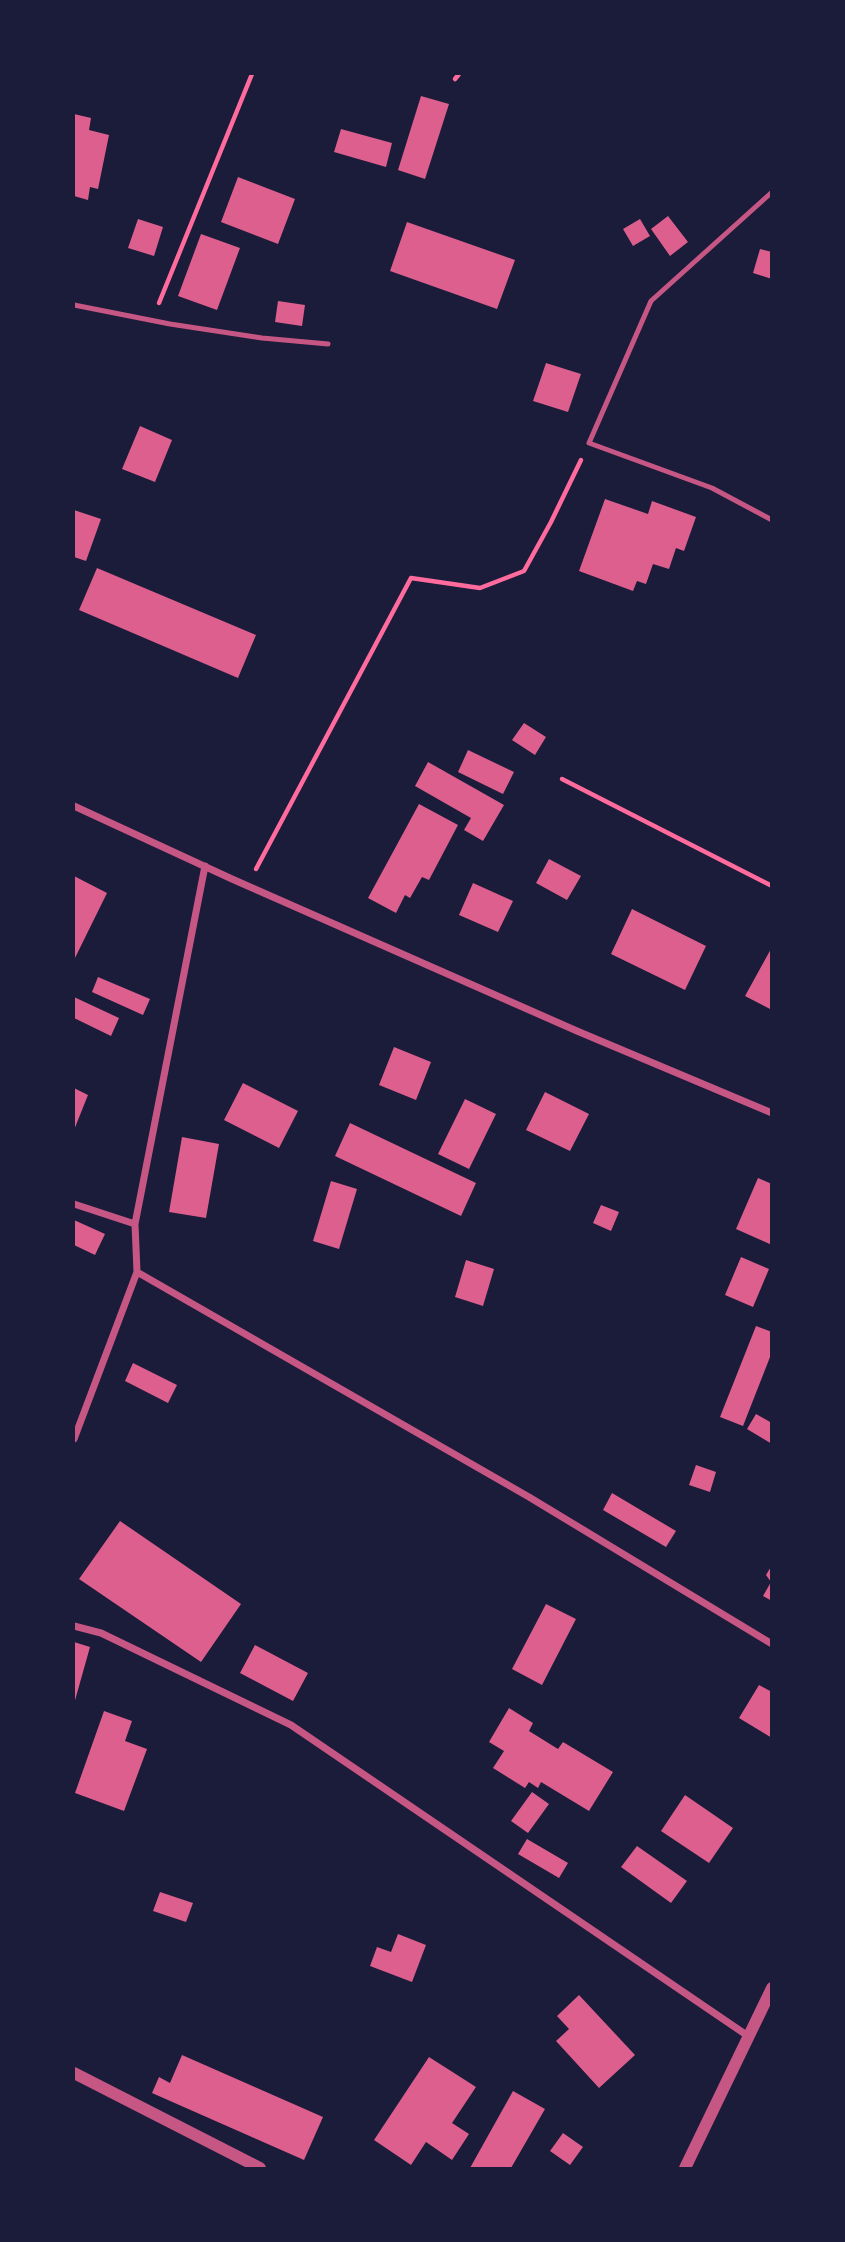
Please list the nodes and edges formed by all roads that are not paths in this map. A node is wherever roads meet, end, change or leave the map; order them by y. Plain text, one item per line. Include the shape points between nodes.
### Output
1 (771, 193) edge
2 (74, 305) edge
3 (328, 344) dead end
4 (772, 520) edge
5 (74, 806) edge
6 (205, 866) junction
7 (772, 1113) edge
8 (74, 1204) edge
9 (135, 1224) junction
10 (137, 1272) junction
11 (74, 1439) edge
12 (74, 1626) edge
13 (772, 1644) edge
14 (772, 1988) edge
15 (748, 2036) junction
16 (74, 2073) edge
17 (260, 2168) edge
18 (685, 2168) edge

1 - 4 lane via 652,302 589,443 712,488
2 - 3 lane via 262,338
5 - 6 street
6 - 7 street
6 - 9 street
8 - 9 street
9 - 10 street
10 - 11 street
10 - 13 street via 529,1497
12 - 15 street via 101,1633 291,1725
14 - 15 street
15 - 18 street
16 - 17 street

